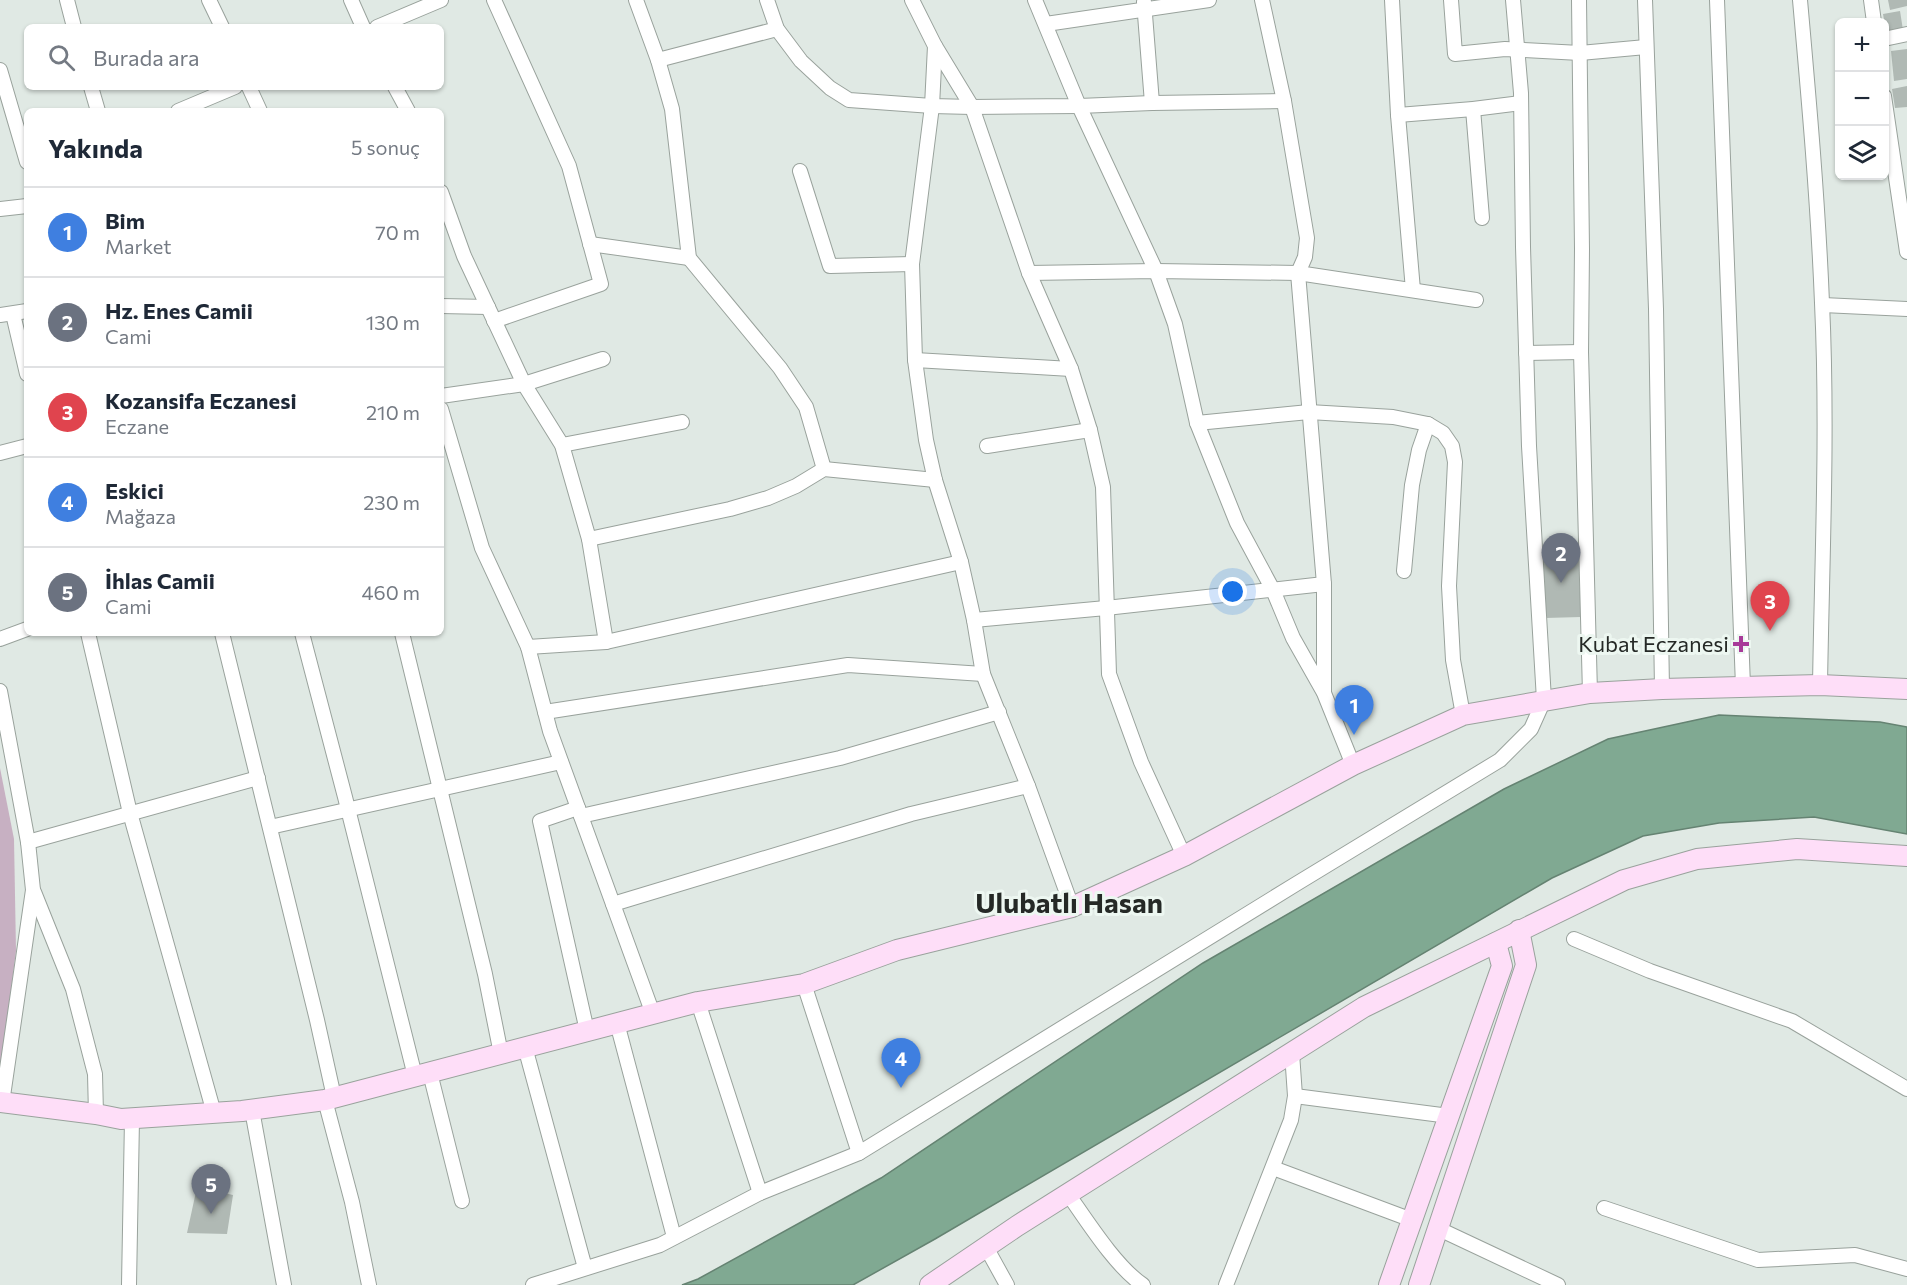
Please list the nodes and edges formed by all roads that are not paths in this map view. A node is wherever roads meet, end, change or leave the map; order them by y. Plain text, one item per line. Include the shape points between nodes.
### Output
1 (67, 0) edge
2 (209, 0) edge
3 (351, 0) edge
4 (441, 0) edge
5 (494, 0) edge
6 (636, 0) edge
7 (767, 0) edge
8 (912, 0) edge
9 (1035, 0) edge
10 (1209, 0) edge
11 (1262, 0) edge
12 (1392, 0) edge
13 (1451, 0) edge
14 (1513, 0) edge
15 (1580, 0) edge
16 (1645, 0) edge
17 (1717, 0) edge
18 (1800, 0) edge
19 (1871, 0) edge
20 (1144, 5) edge
21 (1873, 18) edge
22 (73, 24) edge
23 (221, 24) edge
24 (362, 24) edge
25 (384, 24) edge
26 (1046, 24) junction
27 (777, 29) junction
28 (1907, 34) edge
29 (1889, 38) edge
30 (935, 46) junction
31 (1646, 48) junction
32 (1518, 50) junction
33 (1580, 53) junction
34 (658, 60) junction
35 (0, 70) edge
36 (92, 90) edge
37 (228, 90) edge
38 (250, 90) edge
39 (397, 90) edge
40 (1284, 101) junction
41 (1152, 103) junction
42 (1521, 103) junction
43 (932, 106) junction
44 (1079, 106) junction
45 (972, 107) junction
46 (97, 108) edge
47 (185, 108) edge
48 (260, 108) edge
49 (406, 108) edge
50 (1473, 109) junction
51 (1398, 115) junction
52 (1889, 121) edge
53 (24, 152) edge
54 (800, 171) dead end
55 (1902, 185) edge
56 (444, 200) edge
57 (24, 206) edge
58 (0, 209) edge
59 (1482, 218) dead end
60 (590, 244) junction
61 (1907, 252) edge
62 (689, 258) junction
63 (912, 264) junction
64 (1156, 271) junction
65 (1029, 273) junction
66 (1298, 273) junction
67 (1413, 290) junction
68 (1476, 300) dead end
69 (1822, 305) junction
70 (444, 306) edge
71 (488, 307) junction
72 (1907, 309) edge
73 (24, 311) edge
74 (6, 314) edge
75 (494, 321) junction
76 (1581, 352) junction
77 (1527, 353) junction
78 (603, 359) dead end
79 (915, 360) junction
80 (24, 365) edge
81 (1071, 369) junction
82 (524, 384) junction
83 (444, 396) edge
84 (1309, 412) junction
85 (444, 419) edge
86 (682, 422) dead end
87 (1197, 423) junction
88 (1428, 424) junction
89 (1090, 430) junction
90 (562, 445) junction
91 (987, 446) dead end
92 (24, 447) edge
93 (0, 453) edge
94 (824, 469) junction
95 (935, 480) junction
96 (589, 538) junction
97 (961, 562) junction
98 (1404, 571) dead end
99 (1324, 584) junction
100 (1273, 590) junction
101 (1106, 608) junction
102 (974, 620) junction
103 (24, 630) edge
104 (89, 636) edge
105 (223, 636) edge
106 (303, 636) edge
107 (403, 636) edge
108 (0, 639) edge
109 (606, 642) junction
110 (528, 647) junction
111 (983, 674) junction
112 (1820, 685) junction
113 (1743, 686) junction
114 (1662, 689) junction
115 (1907, 689) edge
116 (0, 691) edge
117 (1324, 693) junction
118 (1590, 693) junction
119 (1544, 700) junction
120 (545, 712) junction
121 (999, 712) junction
122 (1463, 715) junction
123 (561, 762) junction
124 (1353, 765) junction
125 (258, 778) junction
126 (1028, 786) junction
127 (439, 789) junction
128 (348, 809) junction
129 (579, 812) junction
130 (130, 813) junction
131 (270, 827) junction
132 (28, 842) junction
133 (1184, 856) junction
134 (1907, 856) edge
135 (33, 890) junction
136 (613, 904) junction
137 (1072, 907) junction
138 (1520, 930) junction
139 (1574, 939) dead end
140 (1496, 943) junction
141 (804, 984) junction
142 (698, 1002) junction
143 (653, 1014) junction
144 (617, 1023) junction
145 (587, 1031) junction
146 (525, 1047) junction
147 (1292, 1053) junction
148 (501, 1054) junction
149 (422, 1074) junction
150 (1907, 1089) edge
151 (1295, 1096) junction
152 (330, 1099) junction
153 (1, 1103) edge
154 (252, 1110) junction
155 (214, 1113) junction
156 (96, 1114) junction
157 (1449, 1116) junction
158 (132, 1119) junction
159 (860, 1153) junction
160 (1273, 1168) junction
161 (760, 1192) junction
162 (1068, 1194) junction
163 (462, 1201) dead end
164 (1604, 1208) dead end
165 (1412, 1220) junction
166 (1439, 1229) junction
167 (674, 1237) junction
168 (986, 1247) junction
169 (585, 1268) junction
170 (1907, 1269) edge
171 (129, 1285) edge
172 (284, 1285) edge
173 (369, 1285) edge
174 (533, 1285) edge
175 (930, 1285) edge
176 (1007, 1285) edge
177 (1143, 1285) edge
178 (1226, 1285) edge
179 (1389, 1285) edge
180 (1419, 1285) edge
181 (1558, 1285) edge

1 - 22 street
2 - 23 street
3 - 24 street
4 - 25 street
5 - 60 street via 569,166
6 - 34 street
7 - 27 street
8 - 30 street
9 - 26 street
10 - 20 street
11 - 40 street
12 - 51 street
13 - 32 street via 1455,54
14 - 32 street
15 - 33 street
16 - 31 street
17 - 113 street
18 - 69 street
19 - 21 street
20 - 26 street
20 - 41 street
26 - 44 street
27 - 34 street
27 - 43 street via 814,74 849,100
28 - 29 street
30 - 43 street
30 - 45 street
31 - 33 street
31 - 114 street
32 - 33 street
32 - 42 street
33 - 76 street
34 - 62 street via 672,109
35 - 53 street
36 - 46 street
37 - 47 street
38 - 48 street
39 - 49 street
40 - 41 street
40 - 66 street via 1306,238 1305,257
41 - 44 street
42 - 50 street
42 - 77 street
43 - 45 street
43 - 63 street
44 - 45 street
44 - 64 street
45 - 65 street
50 - 51 street
50 - 59 street
51 - 67 street
52 - 55 street
54 - 63 street via 830,266
55 - 61 street
56 - 71 street
57 - 58 street
60 - 62 street
60 - 75 street via 601,284
62 - 94 street via 780,368 806,407
63 - 79 street
64 - 65 street
64 - 66 street
64 - 87 street via 1175,324
65 - 81 street
66 - 67 street
66 - 84 street
67 - 68 street
69 - 72 street
69 - 112 street
70 - 71 street
71 - 75 street
73 - 74 street
74 - 80 street
75 - 82 street
76 - 77 street
76 - 118 street
77 - 119 street
78 - 82 street
79 - 81 street
79 - 95 street
81 - 89 street
82 - 83 street
82 - 90 street
84 - 87 street
84 - 88 street via 1393,417
84 - 99 street
85 - 110 street via 482,548
86 - 90 street
87 - 100 street via 1237,523
88 - 98 street via 1412,485
88 - 122 street via 1443,433 1452,446 1455,462 1449,586 1453,660
89 - 91 street
89 - 101 street via 1103,487
90 - 96 street
92 - 93 street
94 - 95 street
94 - 96 street via 796,486 730,509
95 - 97 street
96 - 109 street
97 - 102 street
97 - 109 street
99 - 100 street
99 - 117 street
100 - 101 street
100 - 117 street via 1293,638
101 - 102 street
101 - 133 street via 1109,674 1141,762
102 - 111 street
103 - 108 street
104 - 130 street
105 - 125 street
106 - 128 street
107 - 127 street
109 - 110 street
110 - 120 street
111 - 120 street via 848,665
111 - 121 street
112 - 113 main road
112 - 115 main road
113 - 114 main road
114 - 118 main road
116 - 132 street
117 - 124 street
118 - 119 main road
119 - 122 main road
119 - 159 street via 1531,729 1500,760
120 - 123 street
121 - 126 street
121 - 129 street via 840,758
122 - 124 main road
123 - 127 street
123 - 129 street
124 - 133 main road
125 - 130 street
125 - 131 street
126 - 136 street via 911,814
126 - 137 street
127 - 128 street
127 - 148 street
128 - 131 street
128 - 149 street
129 - 136 street
129 - 145 street via 540,821
130 - 132 street
130 - 155 street
131 - 152 street via 317,1020
132 - 135 street
133 - 137 main road
134 - 138 main road via 1797,849 1696,859 1624,880
135 - 153 street
135 - 156 street via 73,989 95,1074
136 - 143 street
137 - 141 main road via 897,950
138 - 140 main road
138 - 166 main road via 1526,965
139 - 150 street via 1650,971 1792,1021
140 - 147 main road via 1364,1007
140 - 157 main road via 1502,966
141 - 142 main road
141 - 159 street
142 - 143 main road
142 - 161 street
143 - 144 main road
144 - 145 main road
144 - 167 street
145 - 146 main road
146 - 148 main road
146 - 169 street
147 - 151 street
147 - 162 main road
148 - 149 main road
149 - 152 main road
149 - 163 street
151 - 157 street
151 - 160 street via 1291,1120
152 - 154 main road
152 - 173 street
153 - 156 main road
154 - 155 main road
154 - 172 street
155 - 158 main road
156 - 158 main road
157 - 165 main road
158 - 171 street
159 - 161 street
160 - 165 street
160 - 178 street
161 - 167 street
162 - 168 main road
162 - 177 street via 1107,1247
164 - 170 street via 1758,1260 1855,1255
165 - 179 main road
166 - 180 main road
166 - 181 street
167 - 169 street
168 - 175 main road
168 - 176 street
169 - 174 street

